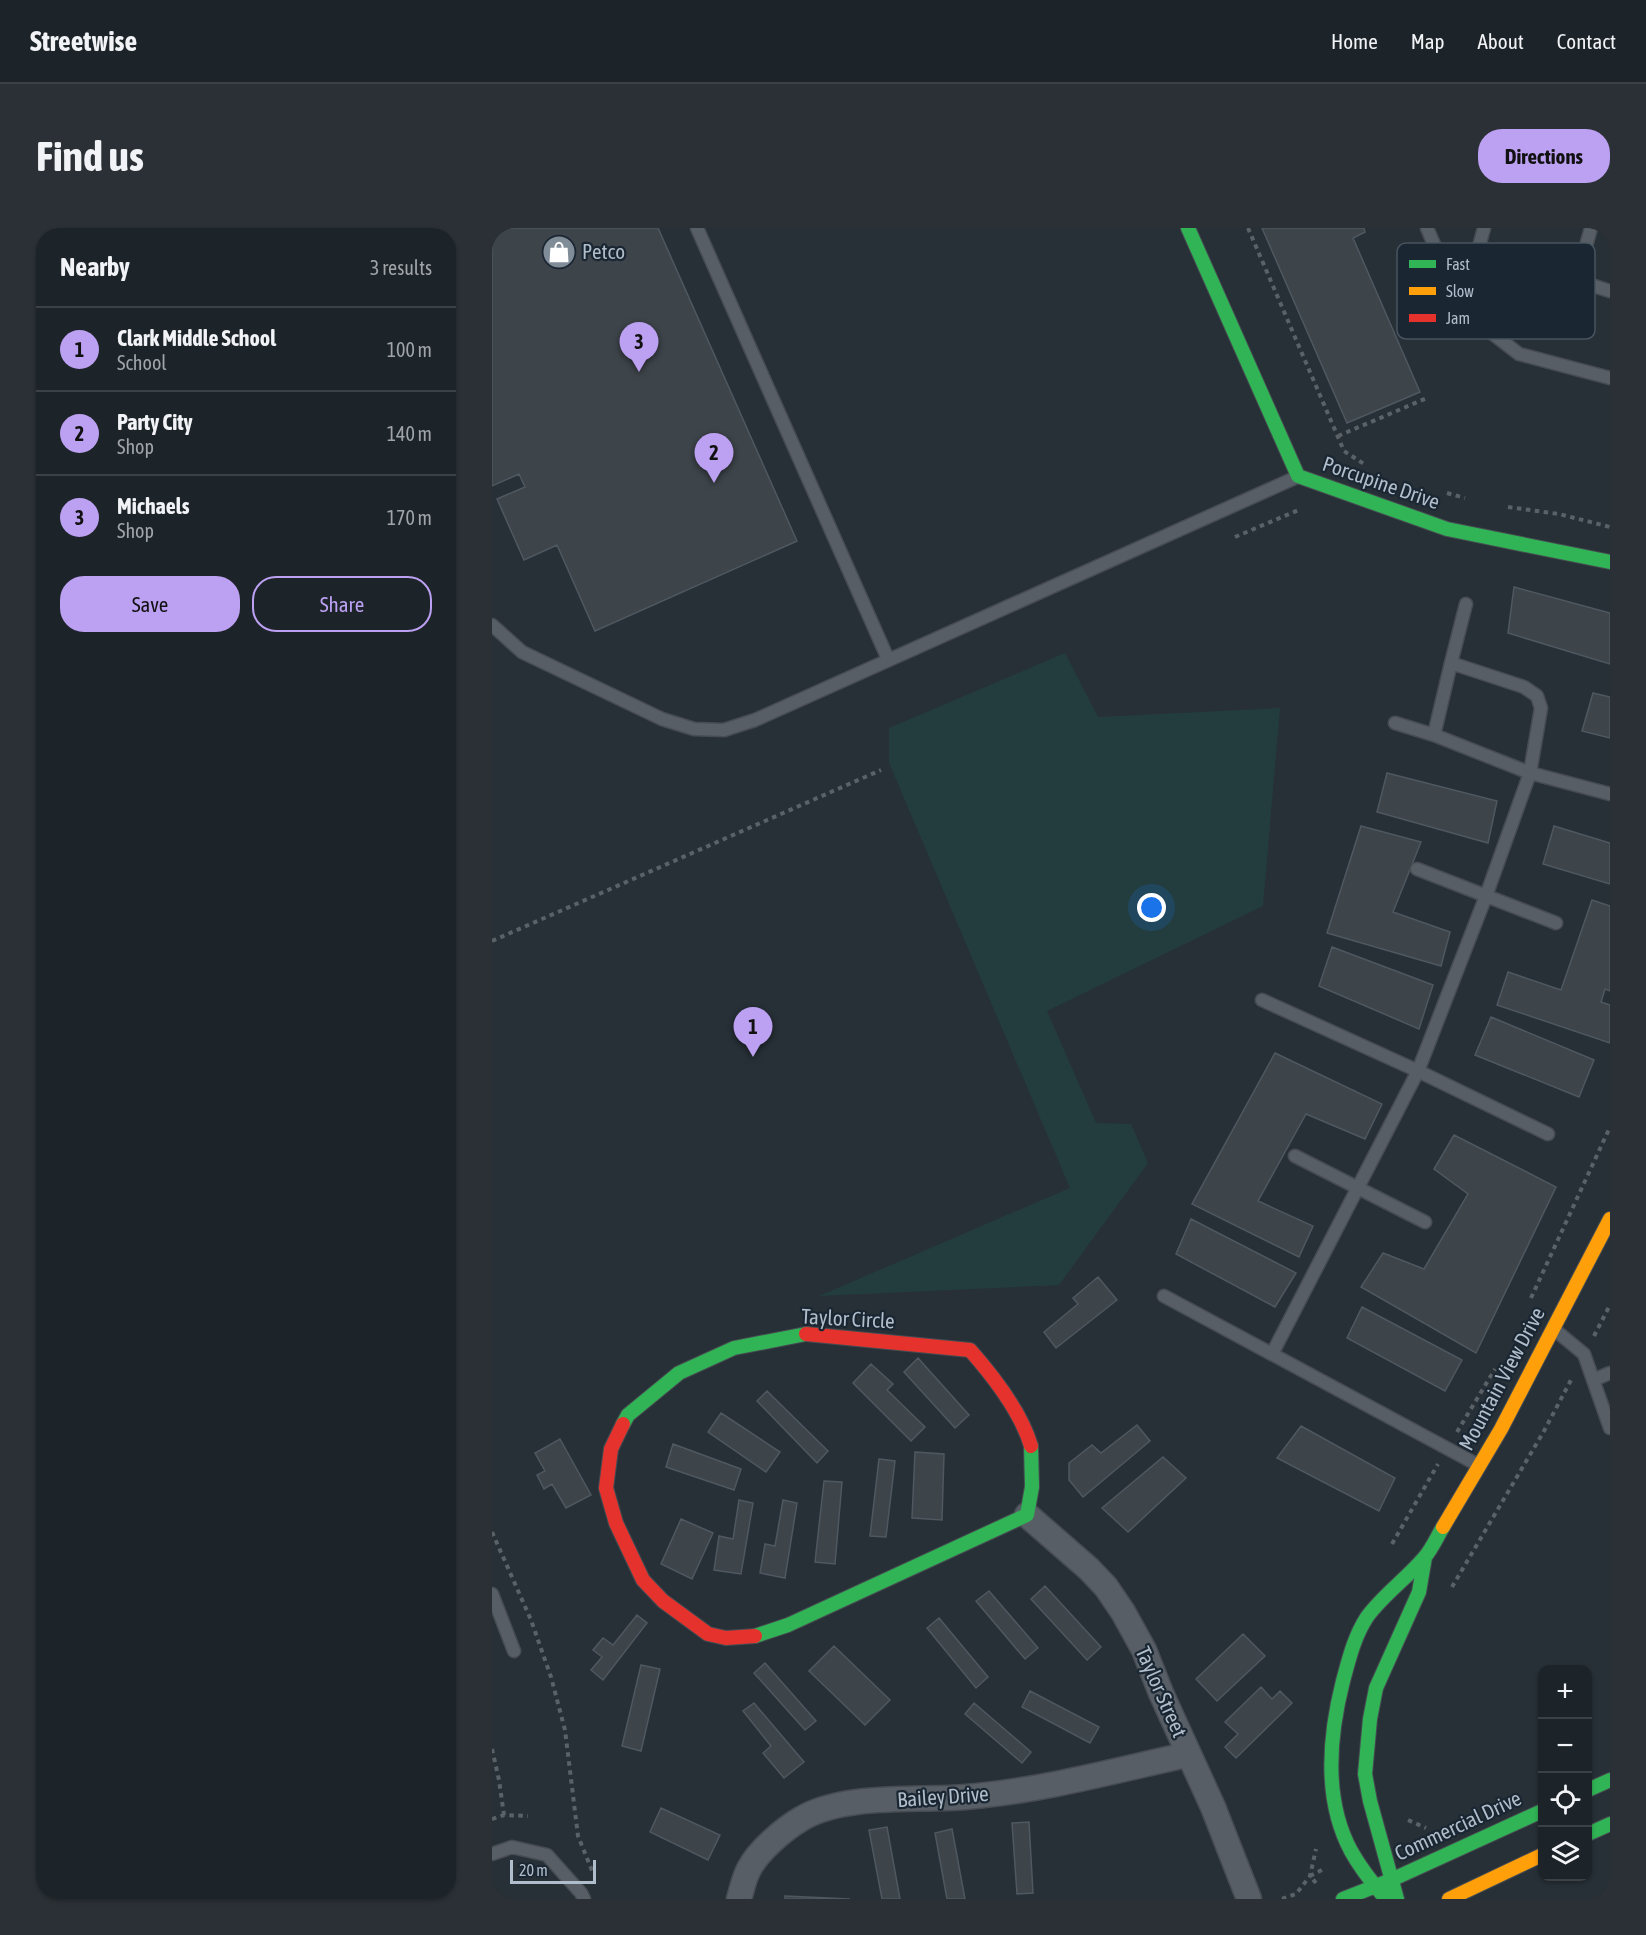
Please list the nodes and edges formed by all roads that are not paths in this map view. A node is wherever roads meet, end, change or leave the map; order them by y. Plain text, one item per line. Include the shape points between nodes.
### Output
1 (697, 228) edge
2 (1188, 228) edge
3 (1427, 228) edge
4 (1484, 228) edge
5 (1591, 228) edge
6 (1433, 243) edge
7 (1480, 243) edge
8 (1587, 243) edge
9 (1595, 286) edge
10 (1610, 291) edge
11 (1500, 339) edge
12 (1610, 378) edge
13 (1298, 476) junction
14 (1610, 562) edge
15 (1466, 604) dead end
16 (492, 625) edge
17 (888, 659) junction
18 (1451, 663) junction
19 (1395, 723) dead end
20 (1434, 735) junction
21 (1530, 773) junction
22 (1610, 794) edge
23 (1417, 869) dead end
24 (1486, 896) junction
25 (1556, 923) dead end
26 (1262, 1000) dead end
27 (1418, 1071) junction
28 (1548, 1134) dead end
29 (1295, 1156) dead end
30 (1357, 1188) junction
31 (1610, 1219) edge
32 (1425, 1222) dead end
33 (1164, 1296) dead end
34 (1553, 1329) junction
35 (1272, 1354) junction
36 (1610, 1373) edge
37 (1593, 1380) junction
38 (1610, 1428) edge
39 (1479, 1466) junction
40 (1027, 1515) junction
41 (1425, 1557) junction
42 (492, 1594) edge
43 (514, 1651) dead end
44 (1187, 1752) junction
45 (1610, 1780) edge
46 (1592, 1788) edge
47 (1538, 1813) edge
48 (1610, 1824) edge
49 (1592, 1832) edge
50 (492, 1854) edge
51 (1538, 1857) edge
52 (1391, 1880) junction
53 (1375, 1886) junction
54 (584, 1899) edge
55 (739, 1899) edge
56 (1250, 1899) edge
57 (1343, 1899) edge
58 (1386, 1899) edge
59 (1397, 1899) edge
60 (1449, 1899) edge

1 - 17 lane
2 - 13 street, Porcupine Drive
3 - 6 lane
4 - 7 lane
5 - 8 lane
9 - 10 lane
11 - 12 lane via 1519,354
13 - 14 street, Porcupine Drive via 1446,529
13 - 17 lane
15 - 18 lane
16 - 17 lane via 522,651 662,718 694,729 724,730 754,720
18 - 20 lane
18 - 21 lane via 1524,687 1537,696 1541,708
19 - 20 lane
20 - 21 lane
21 - 22 lane
21 - 24 lane
23 - 24 lane
24 - 25 lane
24 - 27 lane
26 - 27 lane
27 - 28 lane
27 - 30 lane
29 - 30 lane
30 - 32 lane
30 - 35 lane
31 - 34 street, Mountain View Drive
33 - 35 lane
34 - 37 lane via 1584,1354
34 - 39 street, Mountain View Drive
35 - 39 lane
36 - 37 lane
37 - 38 lane
39 - 41 street, Mountain View Drive
40 - 40 street, Taylor Circle via 788,1625 750,1637 726,1638 708,1634 663,1601 643,1580 616,1523 606,1488 611,1449 628,1415 679,1373 734,1348 806,1334 970,1350 993,1376 1031,1444 1032,1487
40 - 44 street, Taylor Street via 1089,1569 1124,1612
41 - 52 street, Mountain View Drive via 1419,1592 1376,1688 1370,1719 1365,1773
41 - 53 street, Mountain View Drive via 1367,1618 1353,1645 1336,1710 1331,1743 1332,1785 1339,1819 1350,1849
42 - 43 lane
44 - 55 street, Bailey Drive via 1055,1784 967,1797 831,1806 801,1819 759,1853 748,1870
44 - 56 street, Taylor Street
45 - 46 street
47 - 52 street, Commercial Drive
48 - 49 street
50 - 54 lane via 512,1847 547,1855
51 - 60 street
52 - 53 street
52 - 59 street, Mountain View Drive
53 - 57 street
53 - 58 street, Mountain View Drive

